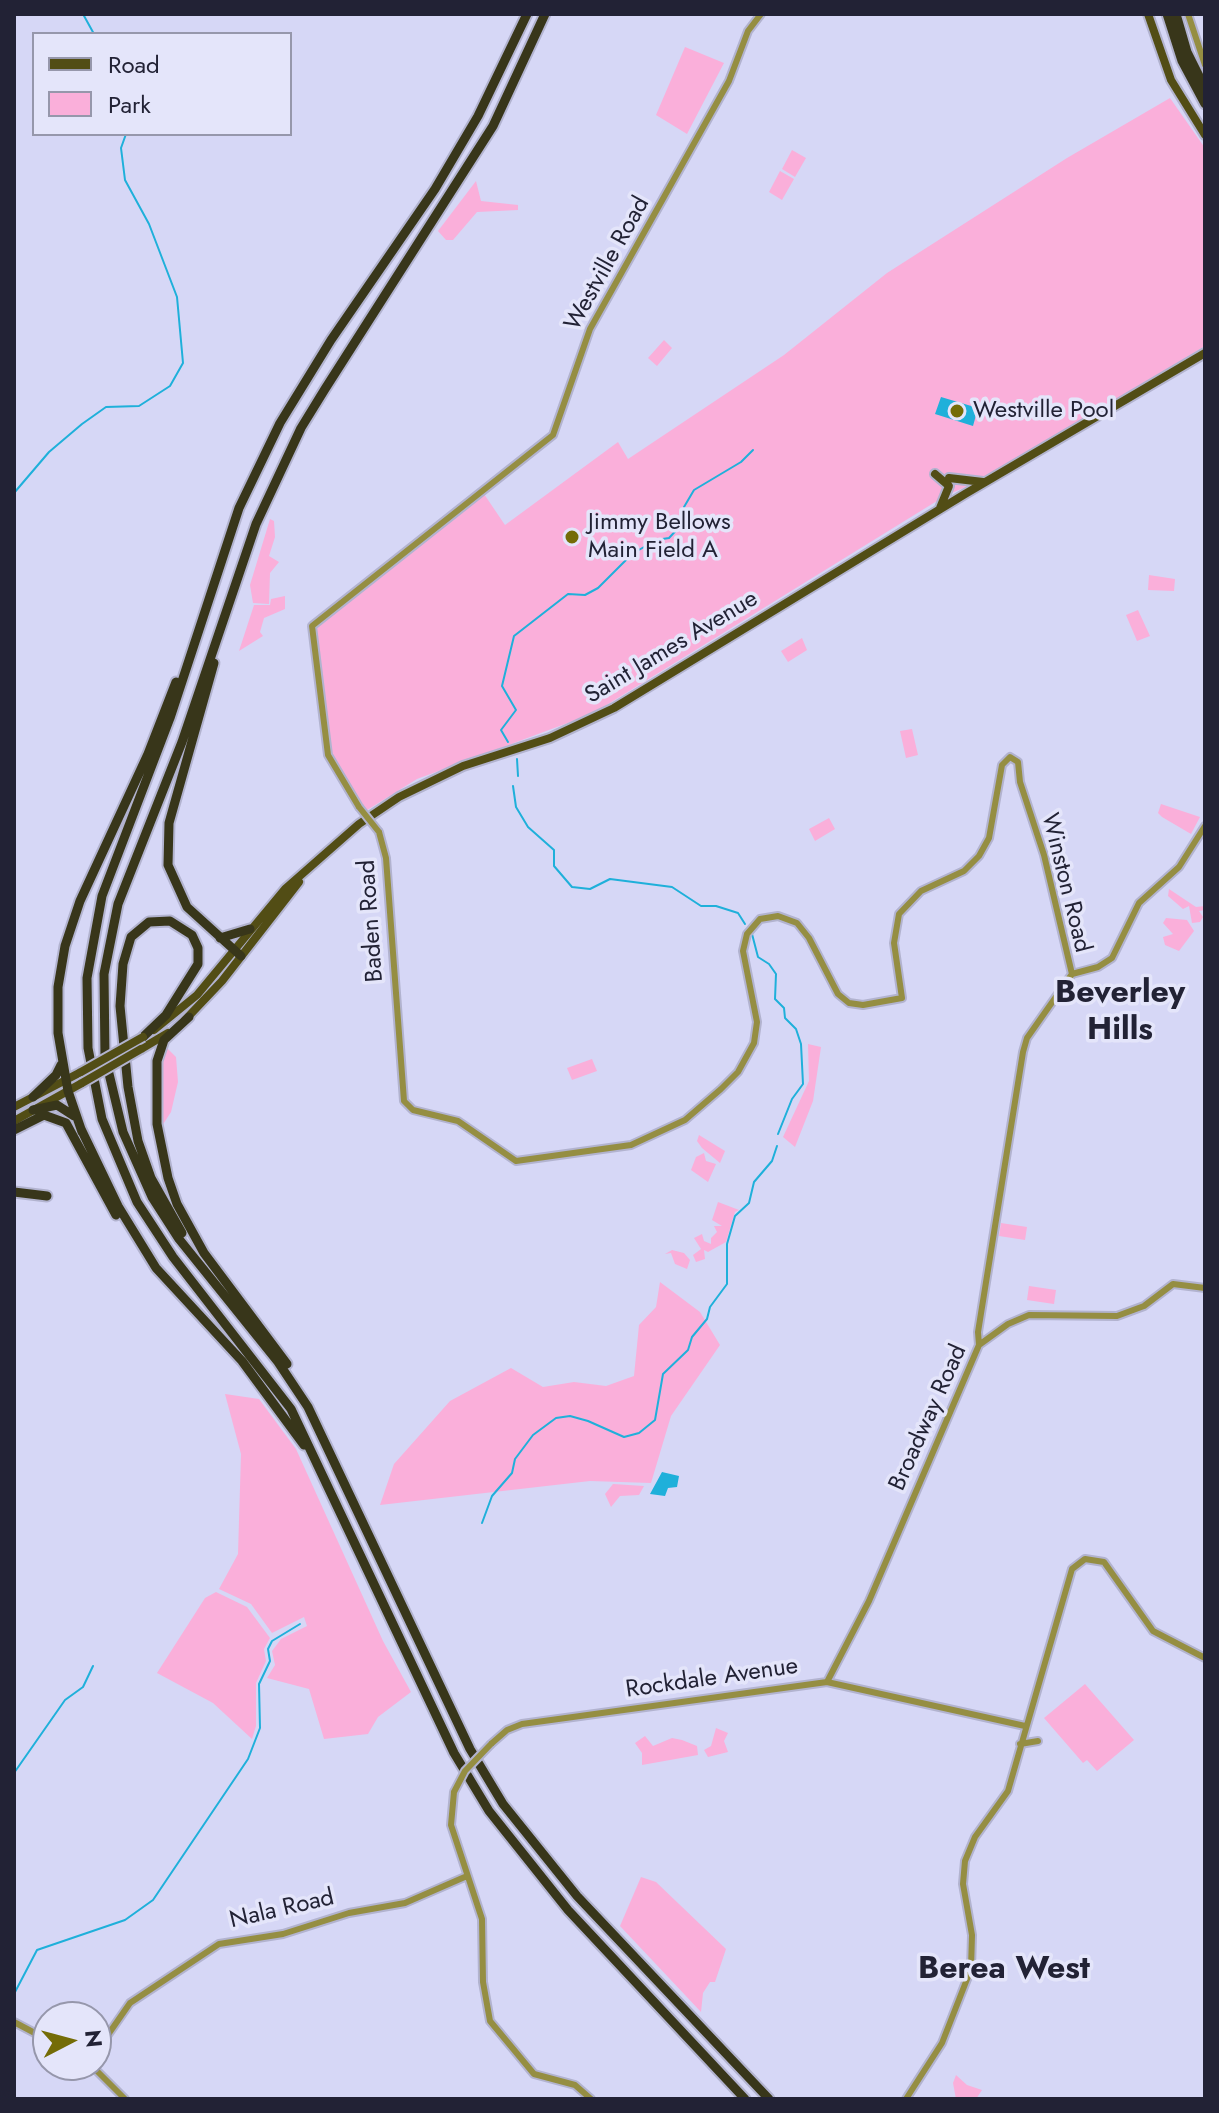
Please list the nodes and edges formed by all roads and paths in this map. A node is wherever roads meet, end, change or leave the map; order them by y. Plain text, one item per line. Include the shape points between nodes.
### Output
1 (527, 14) edge
2 (545, 14) edge
3 (761, 14) edge
4 (1148, 14) edge
5 (1177, 14) edge
6 (1188, 14) edge
7 (1167, 17) edge
8 (1205, 65) edge
9 (1205, 88) edge
10 (1205, 104) edge
11 (1205, 135) edge
12 (1205, 353) edge
13 (935, 474) dead end
14 (949, 478) dead end
15 (983, 482) junction
16 (940, 509) junction
17 (222, 625) junction
18 (312, 626) joint
19 (195, 641) junction
20 (1205, 826) edge
21 (307, 871) junction
22 (250, 929) junction
23 (220, 938) junction
24 (238, 953) junction
25 (1072, 974) junction
26 (902, 998) joint
27 (189, 1017) junction
28 (143, 1037) junction
29 (62, 1063) junction
30 (65, 1080) junction
31 (68, 1091) junction
32 (33, 1097) junction
33 (14, 1107) edge
34 (33, 1110) junction
35 (14, 1121) edge
36 (14, 1130) edge
37 (82, 1132) junction
38 (14, 1192) edge
39 (47, 1196) dead end
40 (156, 1268) junction
41 (1205, 1288) edge
42 (221, 1291) junction
43 (979, 1345) junction
44 (298, 1389) junction
45 (322, 1471) junction
46 (1205, 1658) edge
47 (827, 1682) junction
48 (1030, 1709) junction
49 (1008, 1721) junction
50 (1025, 1726) junction
51 (1038, 1741) dead end
52 (1020, 1744) junction
53 (467, 1876) junction
54 (14, 2022) edge
55 (112, 2025) edge
56 (32, 2032) edge
57 (107, 2081) edge
58 (125, 2099) edge
59 (591, 2099) edge
60 (745, 2099) edge
61 (769, 2099) edge
62 (906, 2099) edge

1 - 19 highway via 498,80 435,189 280,423 239,508
2 - 17 highway via 481,148 301,428 256,524
3 - 18 street, Westville Road via 590,329 553,435
4 - 11 main road via 1171,80
5 - 9 highway via 1187,52
6 - 8 street
7 - 10 highway
12 - 15 main road, Saint James Avenue
13 - 16 main road via 949,486
14 - 15 main road
15 - 16 main road, Saint James Avenue
16 - 21 main road, Saint James Avenue via 614,708 550,738 463,766 399,797 359,824
17 - 23 highway via 167,838 174,885 187,907
17 - 42 highway via 118,904 106,960 103,1013 110,1081 130,1151 167,1222
18 - 26 street, Baden Road, bridge via 328,755 379,832 386,858 404,1101 413,1110 458,1121 516,1161 631,1145 685,1120 738,1072 754,1043 757,1022 743,951 747,934 760,919 778,916 797,923 844,1000 863,1005
19 - 29 highway via 70,927 58,987
19 - 45 highway via 97,915 87,978 88,1048 102,1119 137,1202 173,1257 276,1385
20 - 25 street via 1181,865 1132,913 1112,958
21 - 22 main road, Saint James Avenue
21 - 24 main road, Saint James Avenue
22 - 23 highway
22 - 24 main road, Saint James Avenue
23 - 24 highway
24 - 27 main road, Saint James Avenue
24 - 28 main road, Saint James Avenue via 188,1005
25 - 26 street, Winston Road via 1018,762 1010,757 1002,765 989,838 974,863 921,891 899,914 894,943
25 - 43 street, Winston Road via 1027,1038 1023,1052
27 - 31 main road, Saint James Avenue, bridge
27 - 44 highway via 164,1040 157,1061 157,1124 168,1178 196,1238 278,1350
28 - 30 main road, Saint James Avenue, bridge
28 - 42 highway via 166,1015 198,964 192,935 170,921 139,928 125,951 120,1006 128,1087 151,1178
29 - 30 highway
29 - 32 highway
30 - 31 highway
30 - 32 main road, Saint James Avenue
31 - 34 main road, Saint James Avenue
31 - 37 highway
32 - 33 main road, Saint James Avenue
34 - 35 main road, Saint James Avenue
34 - 37 highway via 63,1106
36 - 40 highway via 44,1115 66,1123 130,1238
37 - 40 highway
38 - 39 highway
40 - 45 highway via 271,1396
41 - 43 street, Broadway Road via 1173,1284 1144,1306 1117,1316 1029,1315
42 - 44 highway
43 - 47 street, Broadway Road via 869,1601
44 - 61 highway via 470,1749 538,1852
45 - 60 highway via 454,1753 489,1811 525,1861
46 - 48 street via 1153,1631 1110,1568 1095,1558 1085,1559 1065,1584
47 - 49 street, Rockdale Avenue
47 - 53 street, Rockdale Avenue, bridge via 522,1724 491,1744 465,1771 454,1792 451,1825
48 - 49 street
48 - 50 street
49 - 50 street, Rockdale Avenue
50 - 52 street
51 - 52 street
52 - 62 street via 1008,1791 975,1837 965,1861 971,1969 942,2043
53 - 55 street, Nala Road via 405,1903 349,1913 283,1934 219,1944 135,1998
53 - 59 street, Rockdale Avenue via 483,1927 483,1982 490,2021 534,2074 575,2085
54 - 56 street
57 - 58 street

